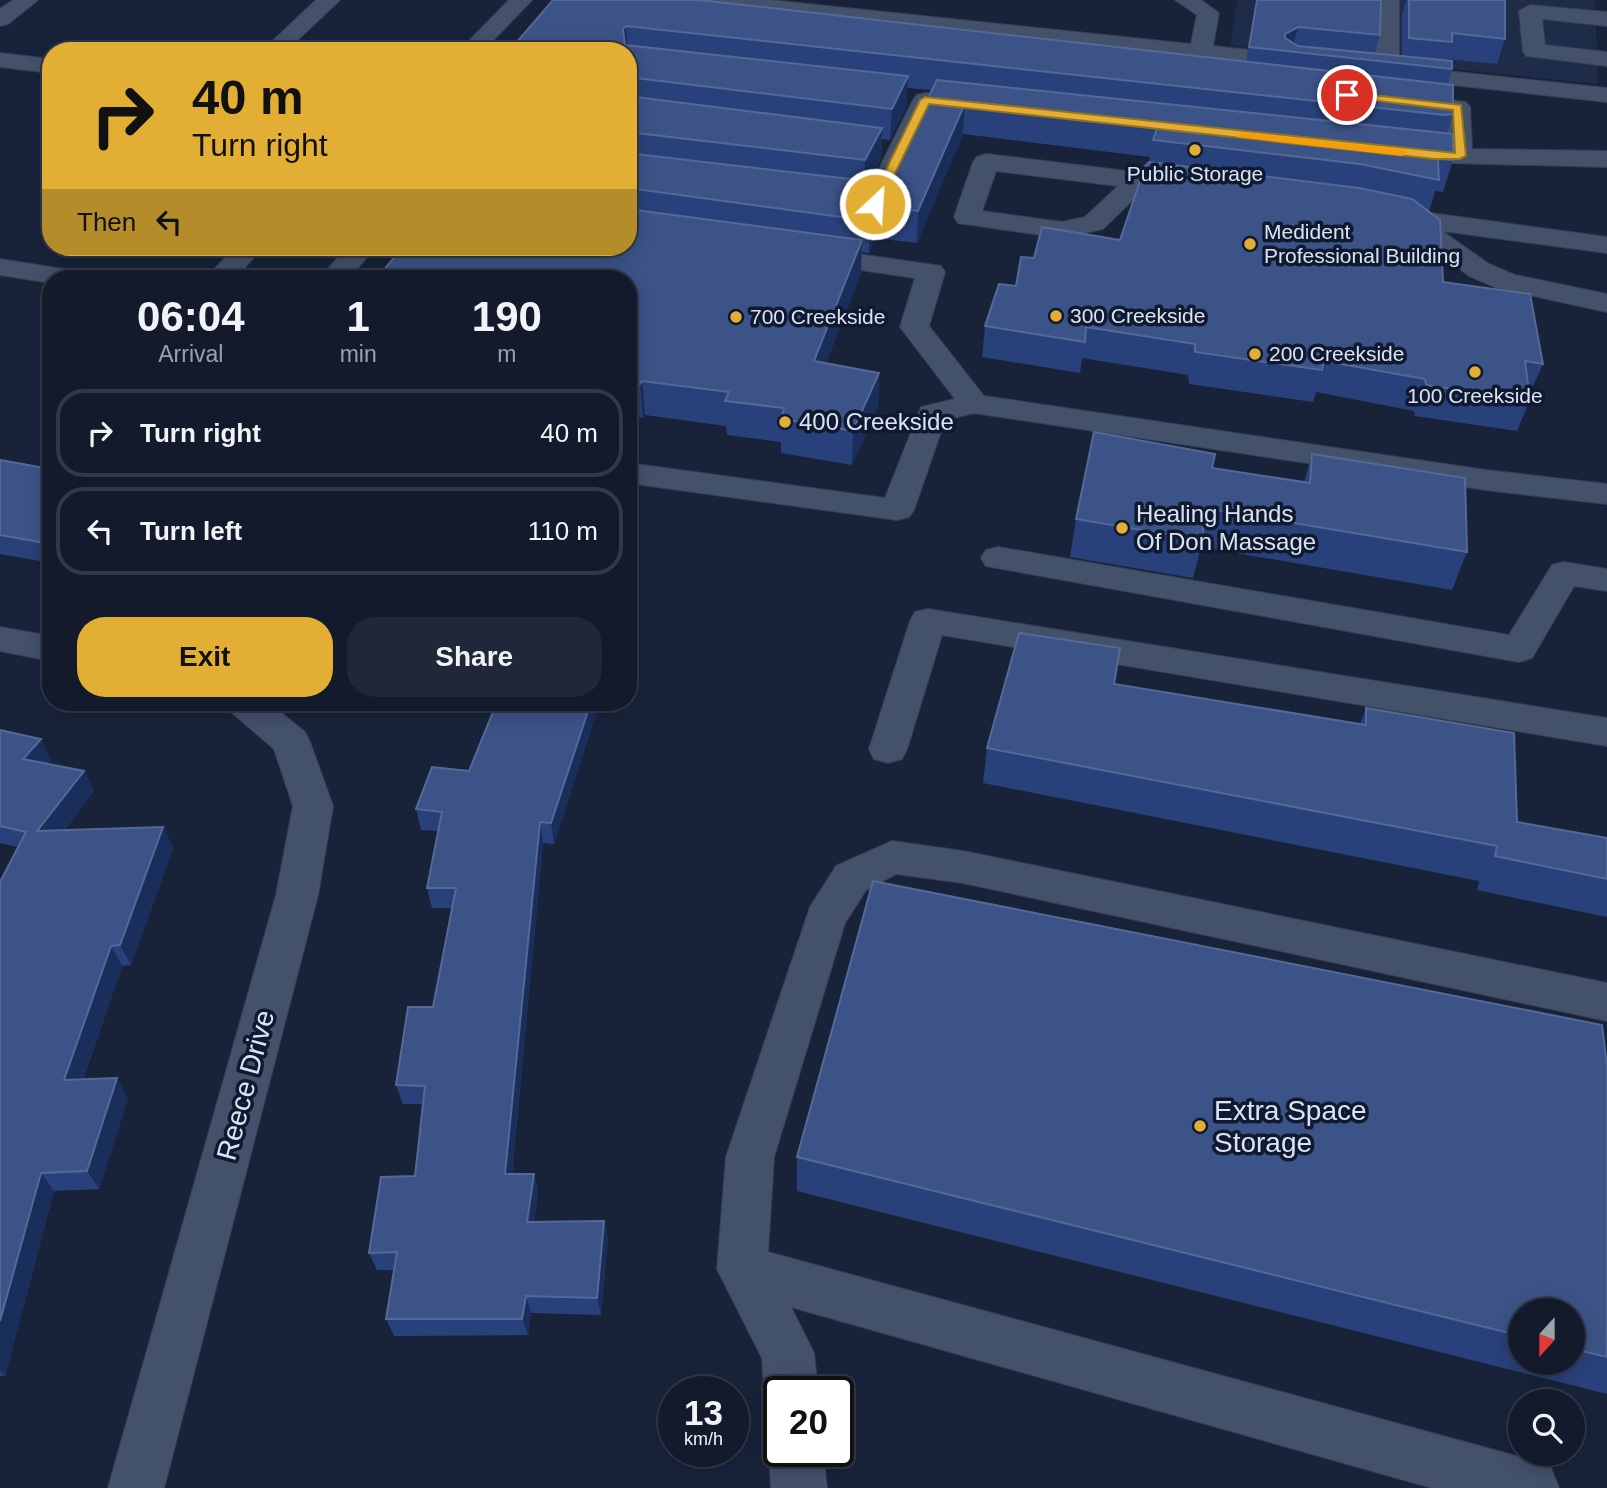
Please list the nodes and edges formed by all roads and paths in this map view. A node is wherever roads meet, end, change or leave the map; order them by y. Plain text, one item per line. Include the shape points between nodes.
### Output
1 (27, 0) edge
2 (329, 0) edge
3 (521, 0) edge
4 (1186, 0) edge
5 (1388, 0) edge
6 (1529, 5) edge
7 (1504, 8) edge
8 (703, 10) edge
9 (0, 19) edge
10 (1607, 19) edge
11 (822, 34) edge
12 (283, 42) edge
13 (479, 42) edge
14 (1201, 52) junction
15 (1607, 59) edge
16 (0, 60) edge
17 (42, 65) edge
18 (1321, 65) edge
19 (1360, 69) edge
20 (1387, 72) junction
21 (1607, 95) edge
22 (898, 97) edge
23 (1375, 98) edge
24 (925, 100) junction
25 (1008, 109) edge
26 (873, 148) edge
27 (1379, 150) edge
28 (900, 151) junction
29 (1460, 156) junction
30 (1607, 159) edge
31 (1137, 181) junction
32 (1218, 190) edge
33 (834, 199) edge
34 (1363, 210) edge
35 (1410, 220) junction
36 (1607, 245) edge
37 (780, 251) edge
38 (241, 256) edge
39 (354, 256) edge
40 (0, 267) edge
41 (228, 270) edge
42 (341, 270) edge
43 (42, 274) edge
44 (1607, 303) edge
45 (974, 404) junction
46 (637, 474) edge
47 (1607, 494) edge
48 (998, 558) dead end
49 (1607, 580) edge
50 (0, 639) edge
51 (42, 647) edge
52 (254, 711) edge
53 (1607, 732) edge
54 (888, 749) dead end
55 (1607, 1002) edge
56 (742, 1269) junction
57 (790, 1376) edge
58 (797, 1467) edge
59 (136, 1488) edge
60 (799, 1488) edge
61 (1531, 1488) edge

1 - 9 street
2 - 12 street
3 - 13 street
4 - 14 street via 1208,13
5 - 20 street
6 - 7 street
6 - 10 street
6 - 15 street via 1534,51
8 - 11 street
8 - 14 street
14 - 18 street
16 - 17 street
19 - 20 street
20 - 21 street
22 - 24 street
23 - 29 street via 1458,107
24 - 25 street
24 - 28 street
26 - 28 street
27 - 29 street
28 - 33 street via 875,204
29 - 30 street
31 - 31 street via 986,162 967,217 1062,230 1083,226 1102,217
31 - 32 street
34 - 35 street
35 - 36 street
35 - 44 street via 1479,270 1507,282
37 - 45 street via 931,272 914,327
38 - 41 street
39 - 42 street
40 - 43 street
45 - 46 street via 932,414 897,510
45 - 47 street
48 - 49 street via 1519,649 1564,573
50 - 51 street
52 - 59 street, Reece Drive via 291,742 313,806 297,895
53 - 54 street via 928,621
55 - 56 street via 962,867 892,857 851,878 825,919 750,1157
56 - 57 street via 788,1353
56 - 61 street
58 - 60 street

